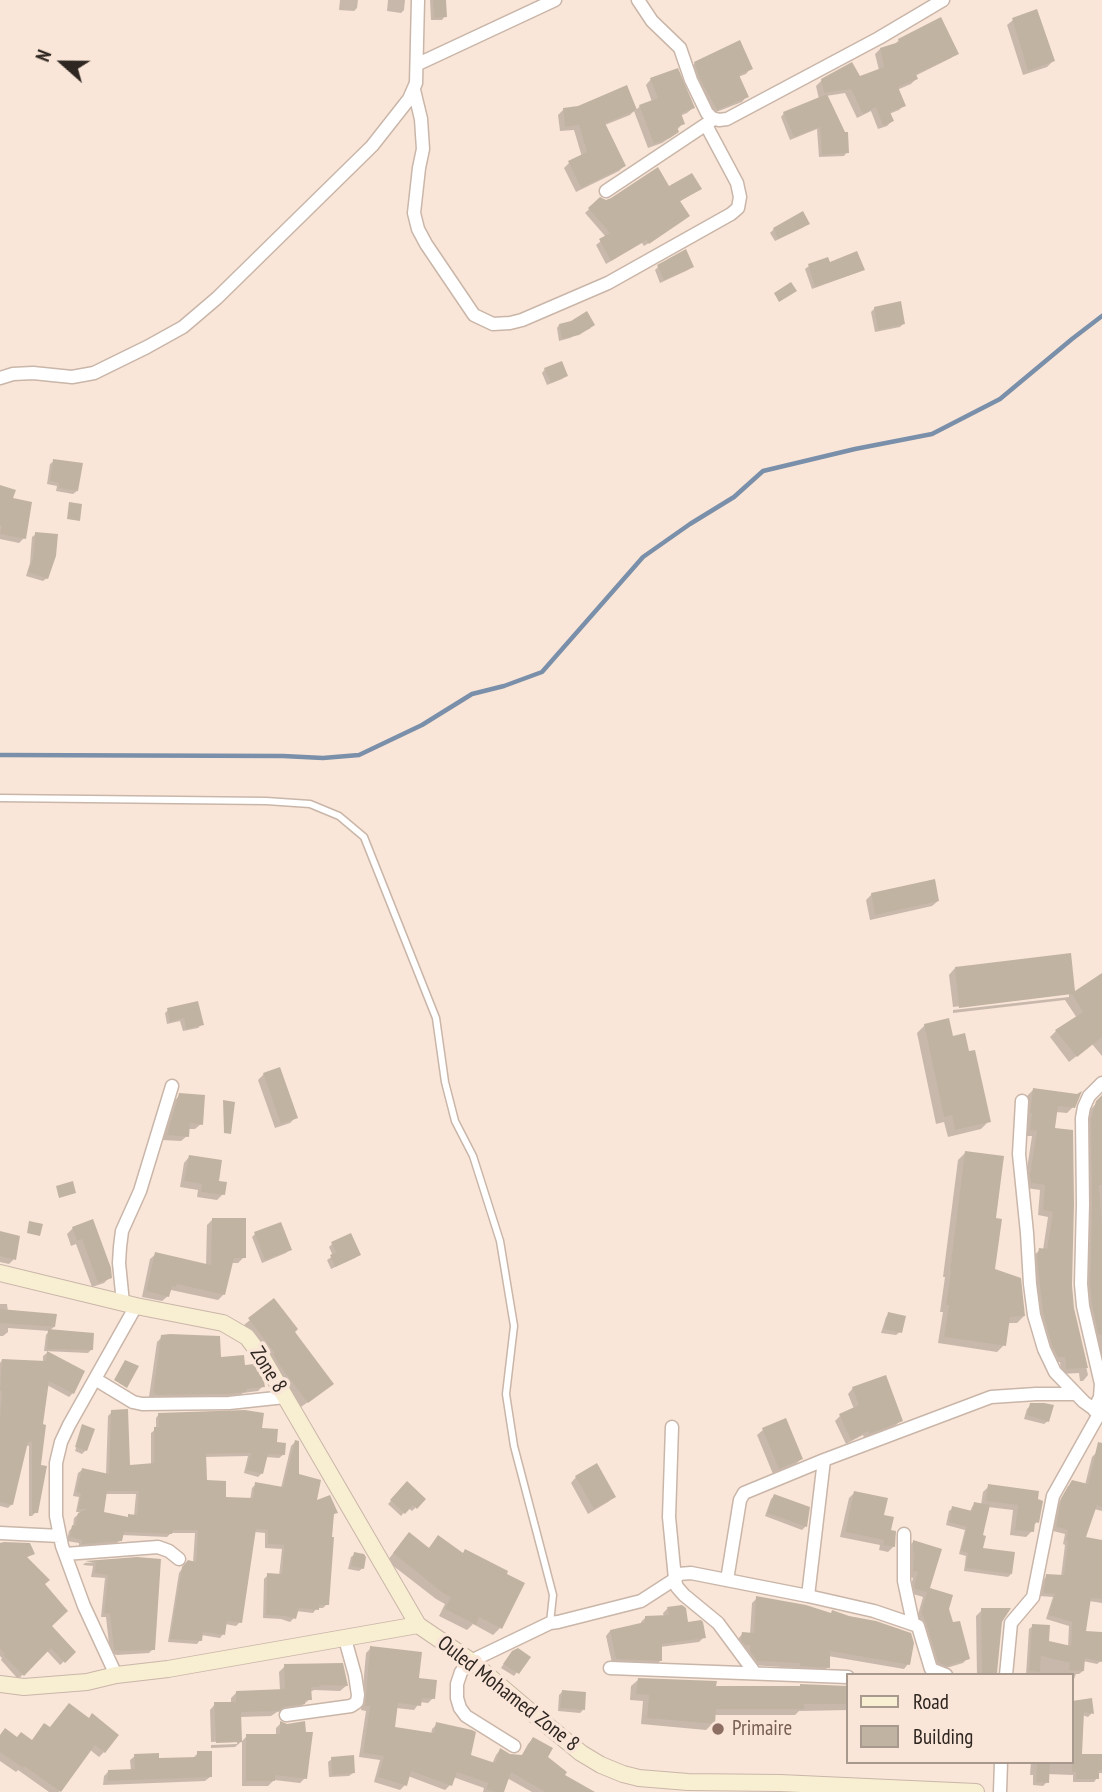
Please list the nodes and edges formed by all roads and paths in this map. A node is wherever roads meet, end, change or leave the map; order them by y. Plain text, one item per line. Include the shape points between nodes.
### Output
1 (418, 0) edge
2 (555, 0) edge
3 (638, 0) edge
4 (943, 0) edge
5 (418, 64) junction
6 (414, 90) junction
7 (710, 122) junction
8 (606, 191) dead end
9 (0, 378) edge
10 (0, 798) edge
11 (1102, 1083) edge
12 (172, 1086) dead end
13 (1022, 1101) dead end
14 (0, 1273) edge
15 (129, 1304) junction
16 (95, 1380) junction
17 (1076, 1394) junction
18 (285, 1397) junction
19 (1099, 1413) edge
20 (672, 1427) dead end
21 (824, 1460) junction
22 (0, 1534) edge
23 (904, 1534) dead end
24 (60, 1535) junction
25 (65, 1554) junction
26 (179, 1559) dead end
27 (676, 1579) junction
28 (727, 1580) junction
29 (808, 1596) junction
30 (550, 1623) junction
31 (913, 1623) junction
32 (418, 1625) junction
33 (345, 1639) junction
34 (471, 1661) junction
35 (610, 1668) dead end
36 (929, 1672) edge
37 (755, 1673) junction
38 (1006, 1673) edge
39 (116, 1675) junction
40 (846, 1676) edge
41 (0, 1684) edge
42 (286, 1715) dead end
43 (514, 1746) dead end
44 (1001, 1764) edge
45 (910, 1790) edge
46 (976, 1792) edge
47 (999, 1792) edge

1 - 5 street
2 - 5 street
3 - 7 street via 652,21 681,48
4 - 7 street via 727,119
5 - 6 street
6 - 7 street via 423,149 414,213 418,229 474,315 493,324 522,320 608,283 738,208 737,183
6 - 9 street via 372,146 183,327 94,373
7 - 8 street
10 - 30 lane via 310,804 339,816 364,837 436,1018 455,1121 473,1156 500,1241 514,1326 506,1394 514,1446 553,1595
11 - 19 street via 1089,1096 1082,1118 1081,1284 1101,1384
12 - 15 street via 140,1191 122,1231 119,1263
13 - 17 street via 1019,1154 1034,1315 1050,1363
14 - 15 main road, Zone 8
15 - 16 street
15 - 18 main road, Zone 8 via 234,1328 254,1345
16 - 18 street via 142,1404
16 - 24 street via 61,1443 56,1463
17 - 19 street
17 - 21 street via 991,1397
18 - 32 main road, Zone 8
19 - 38 street via 1054,1496 1033,1597 1011,1623
20 - 27 street via 669,1517
21 - 28 street via 744,1493
21 - 29 street
22 - 24 street
23 - 31 street via 904,1581
24 - 25 street
25 - 26 street via 158,1547
25 - 39 street
27 - 28 street via 686,1572
27 - 30 street via 641,1601
27 - 37 street via 684,1595 718,1622
28 - 29 street
29 - 31 street
30 - 34 street
31 - 36 street via 920,1630
32 - 33 main road, Ouled Mohamed Zone 8
32 - 34 main road, Ouled Mohamed Zone 8
33 - 39 main road, Ouled Mohamed Zone 8
33 - 42 street via 357,1702
34 - 43 street via 457,1684 460,1708
34 - 45 main road, Ouled Mohamed Zone 8 via 581,1753 624,1774 688,1782
35 - 37 street
37 - 40 street
39 - 41 main road, Ouled Mohamed Zone 8 via 24,1687
44 - 47 street
45 - 46 main road, Ouled Mohamed Zone 8

